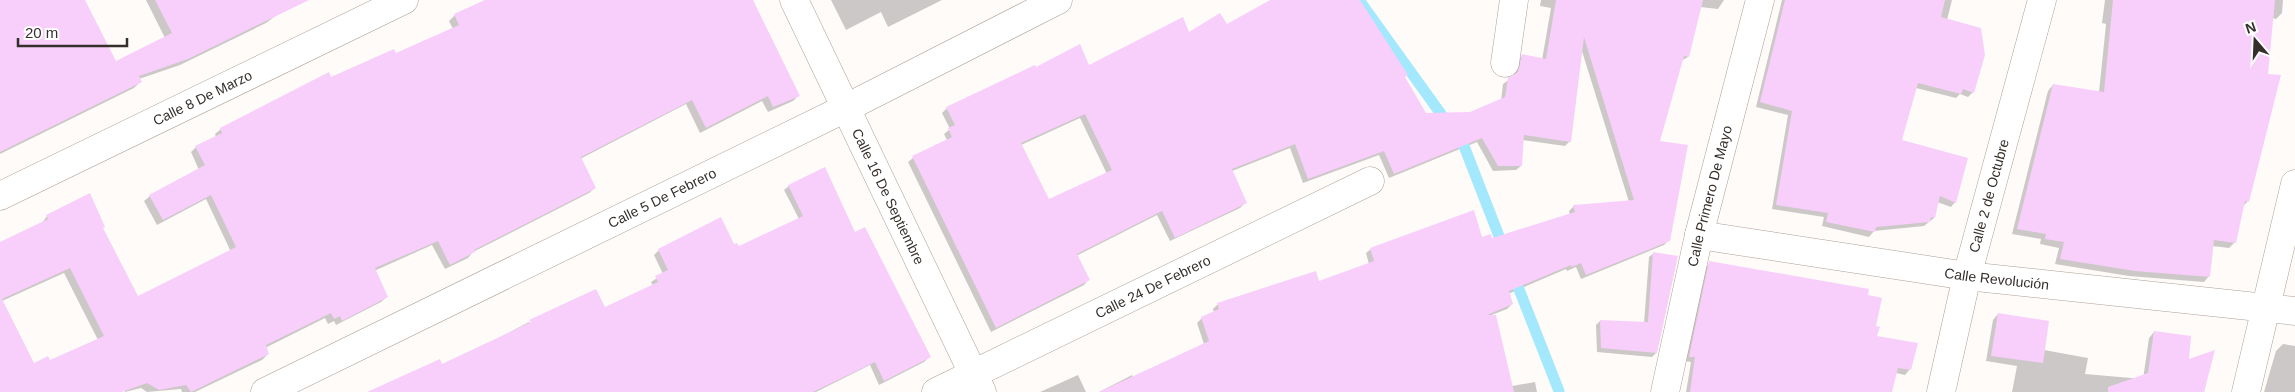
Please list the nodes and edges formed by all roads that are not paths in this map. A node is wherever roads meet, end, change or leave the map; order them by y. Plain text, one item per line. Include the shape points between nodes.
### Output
1 (404, 0) edge
2 (794, 0) edge
3 (1058, 0) edge
4 (1514, 0) edge
5 (1760, 0) edge
6 (2042, 0) edge
7 (1504, 63) dead end
8 (846, 108) junction
9 (1370, 181) dead end
10 (2295, 184) edge
11 (0, 196) edge
12 (1699, 235) junction
13 (1968, 276) junction
14 (2266, 307) junction
15 (2295, 312) edge
16 (978, 383) edge
17 (265, 392) edge
18 (936, 392) edge
19 (1665, 392) edge
20 (1941, 392) edge
21 (2246, 392) edge

1 - 11 street, Calle 8 De Marzo
2 - 8 street, Calle 16 De Septiembre
3 - 8 street, Calle 5 De Febrero
4 - 7 street
5 - 12 street, Calle Primero De Mayo
6 - 13 street, Calle 2 de Octubre
8 - 16 street, Calle 16 De Septiembre
8 - 17 street, Calle 5 De Febrero
9 - 16 street, Calle 24 De Febrero
10 - 14 street
12 - 13 street, Calle Revolución
12 - 19 street, Calle Primero De Mayo
13 - 14 street, Calle Revolución
13 - 20 street, Calle 2 de Octubre
14 - 15 street, Calle Revolución
14 - 21 street
16 - 18 street, Calle 24 De Febrero

